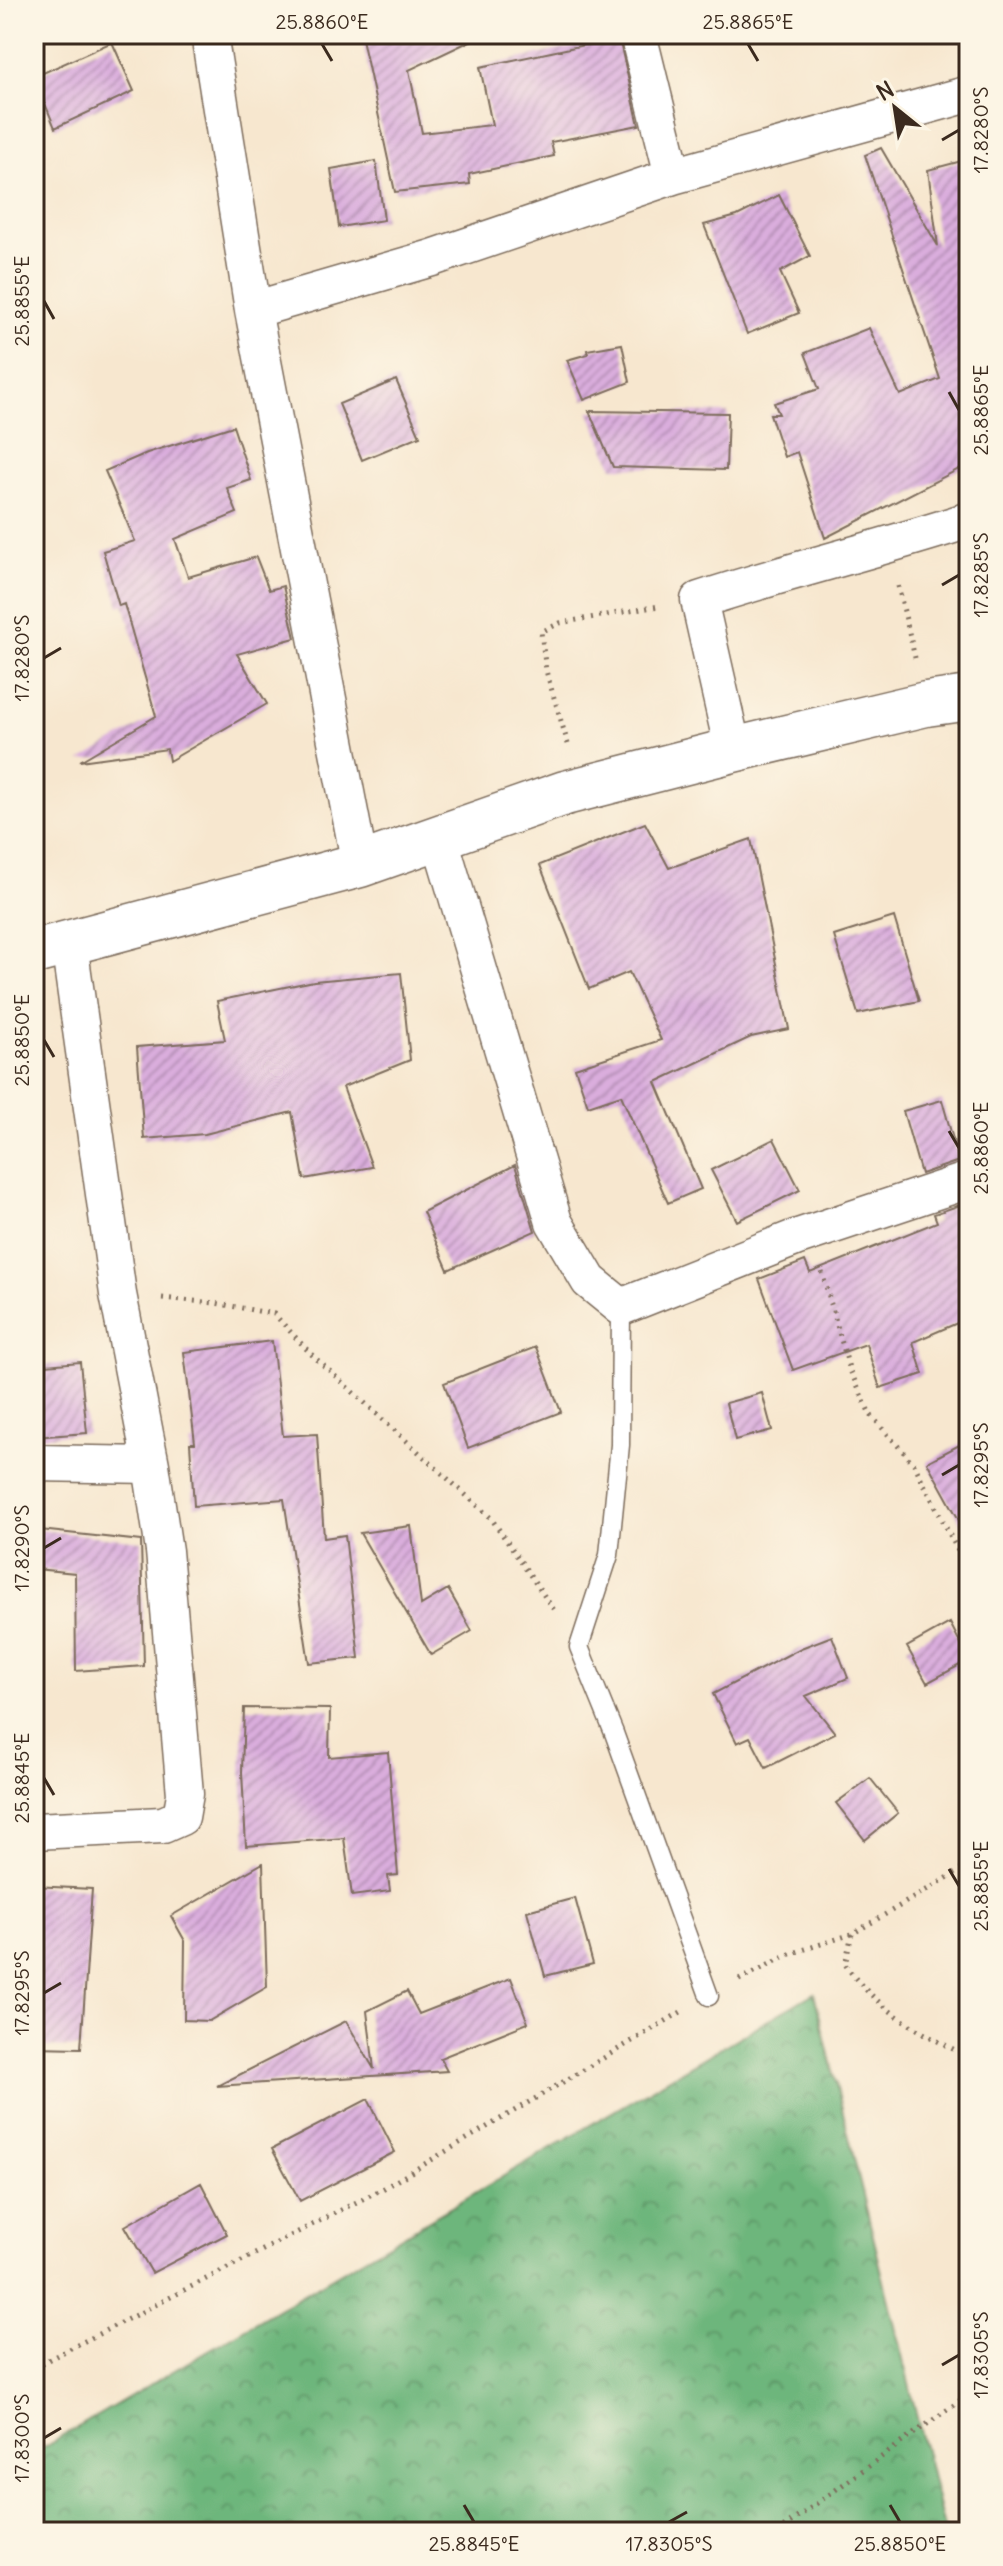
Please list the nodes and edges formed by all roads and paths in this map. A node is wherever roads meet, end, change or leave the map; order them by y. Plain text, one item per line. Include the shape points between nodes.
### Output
1 (209, 34) edge
2 (638, 34) edge
3 (969, 94) edge
4 (673, 176) junction
5 (253, 310) junction
6 (969, 520) edge
7 (888, 546) junction
8 (699, 600) junction
9 (969, 698) edge
10 (926, 704) junction
11 (733, 750) junction
12 (565, 793) junction
13 (439, 836) junction
14 (360, 865) junction
15 (52, 948) edge
16 (969, 1180) edge
17 (815, 1231) junction
18 (118, 1294) junction
19 (621, 1307) junction
20 (34, 1463) edge
21 (151, 1465) junction
22 (969, 1573) edge
23 (579, 1647) junction
24 (34, 1831) edge
25 (969, 1865) edge
26 (852, 1934) junction
27 (709, 1996) junction
28 (969, 2057) edge
29 (34, 2367) edge
30 (969, 2394) edge
31 (777, 2532) edge

1 - 5 street
2 - 4 street
3 - 4 street
4 - 5 street via 432,258
5 - 14 street
6 - 7 street
7 - 8 street
7 - 10 path
8 - 11 street
8 - 12 path via 560,623 541,632 546,671 568,744
9 - 10 street
10 - 11 street
11 - 12 street
12 - 13 street
13 - 14 street
13 - 19 street via 554,1222 589,1281
14 - 15 street
15 - 18 street
16 - 17 street
17 - 19 street
17 - 22 path via 849,1368 870,1414 914,1464
18 - 21 street
18 - 23 path via 274,1314 491,1518
19 - 23 lane via 620,1445 609,1555
20 - 21 street
21 - 24 street via 164,1551 185,1794 181,1817 163,1825
23 - 27 lane
25 - 26 path
26 - 27 path via 790,1954
26 - 28 path via 845,1964 855,1980 922,2033
27 - 29 path via 384,2188
30 - 31 path

